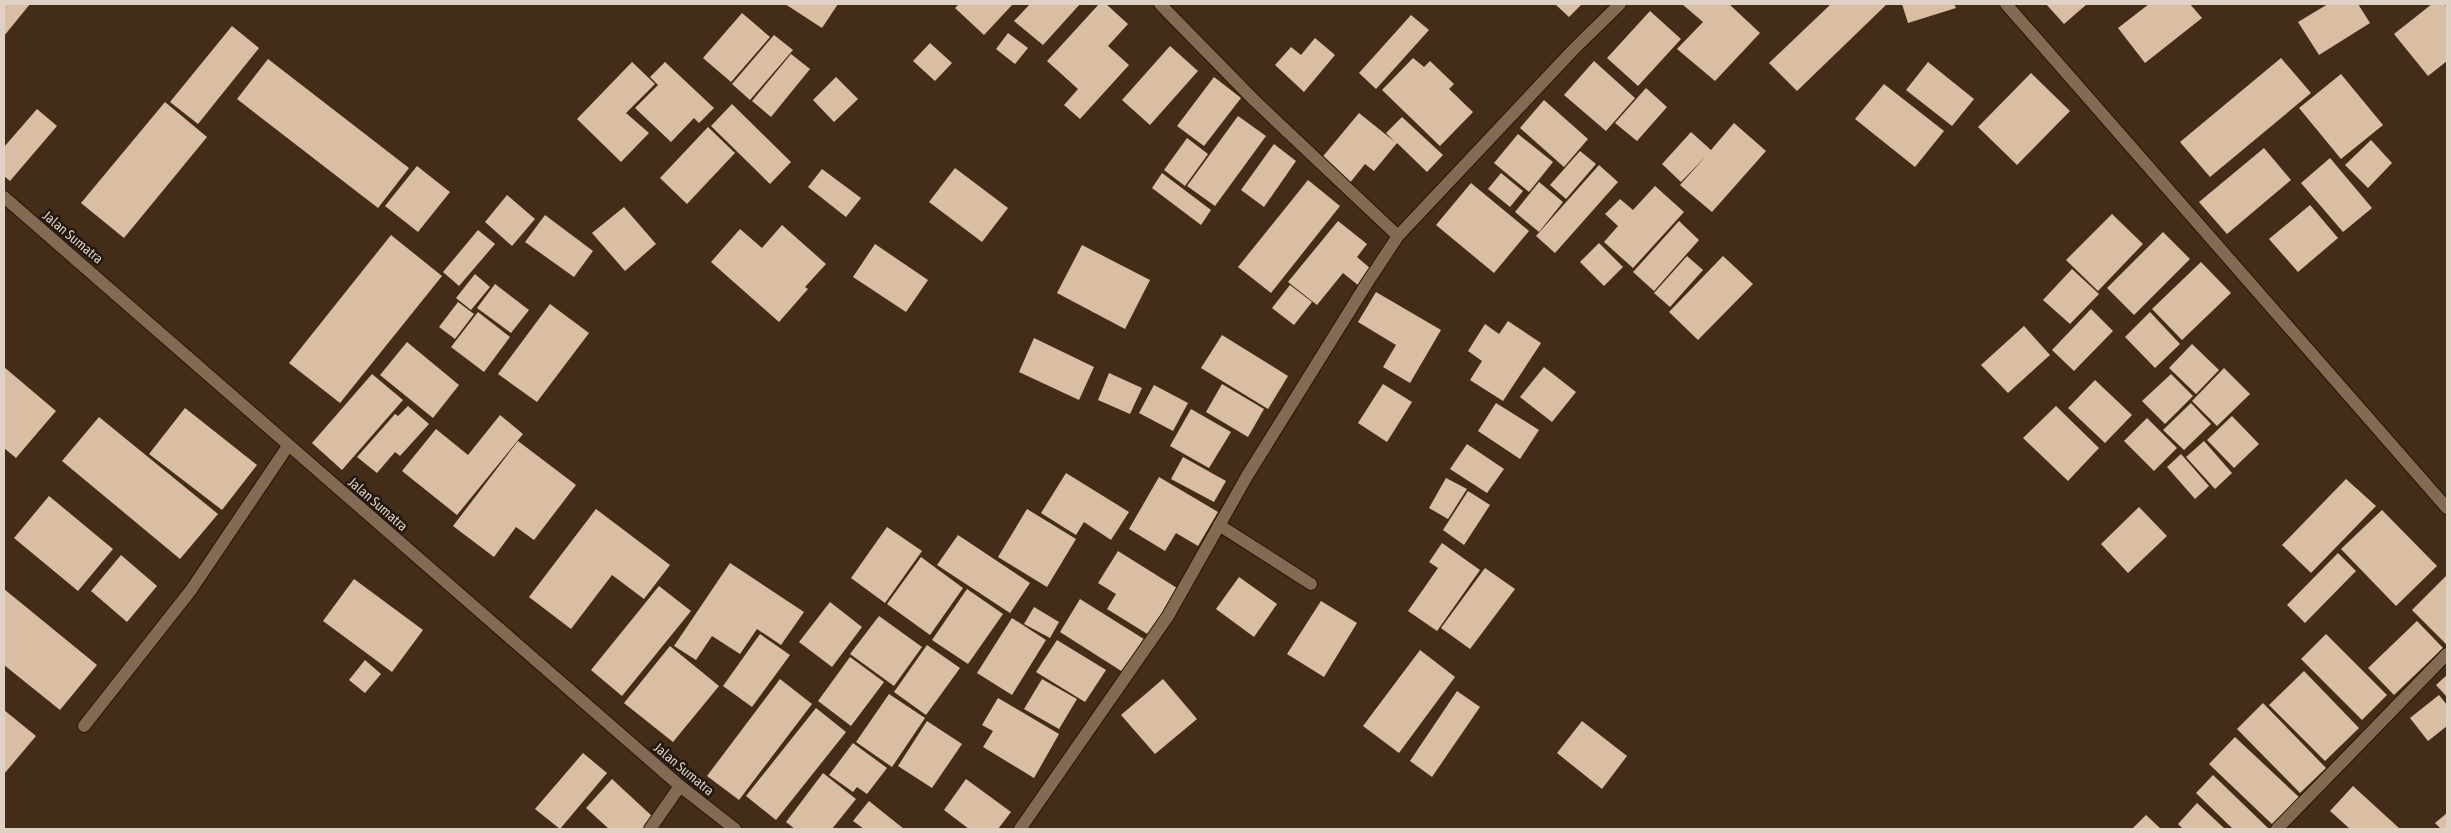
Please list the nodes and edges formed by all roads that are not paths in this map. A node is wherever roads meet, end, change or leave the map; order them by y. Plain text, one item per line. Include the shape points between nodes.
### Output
1 (1160, 4) edge
2 (1620, 4) edge
3 (2006, 4) edge
4 (4, 197) edge
5 (1398, 236) junction
6 (288, 446) junction
7 (2447, 508) edge
8 (1219, 525) junction
9 (1311, 584) dead end
10 (2447, 654) edge
11 (84, 726) dead end
12 (680, 786) junction
13 (650, 829) edge
14 (735, 829) edge
15 (1020, 829) edge
16 (2277, 829) edge

1 - 5 street via 1255,101
2 - 5 street
3 - 7 street
4 - 6 street, Jalan Sumatra
5 - 8 street
6 - 11 street via 191,590
6 - 12 street, Jalan Sumatra
8 - 9 street
8 - 15 street via 1168,616
10 - 16 street
12 - 13 street
12 - 14 street, Jalan Sumatra

